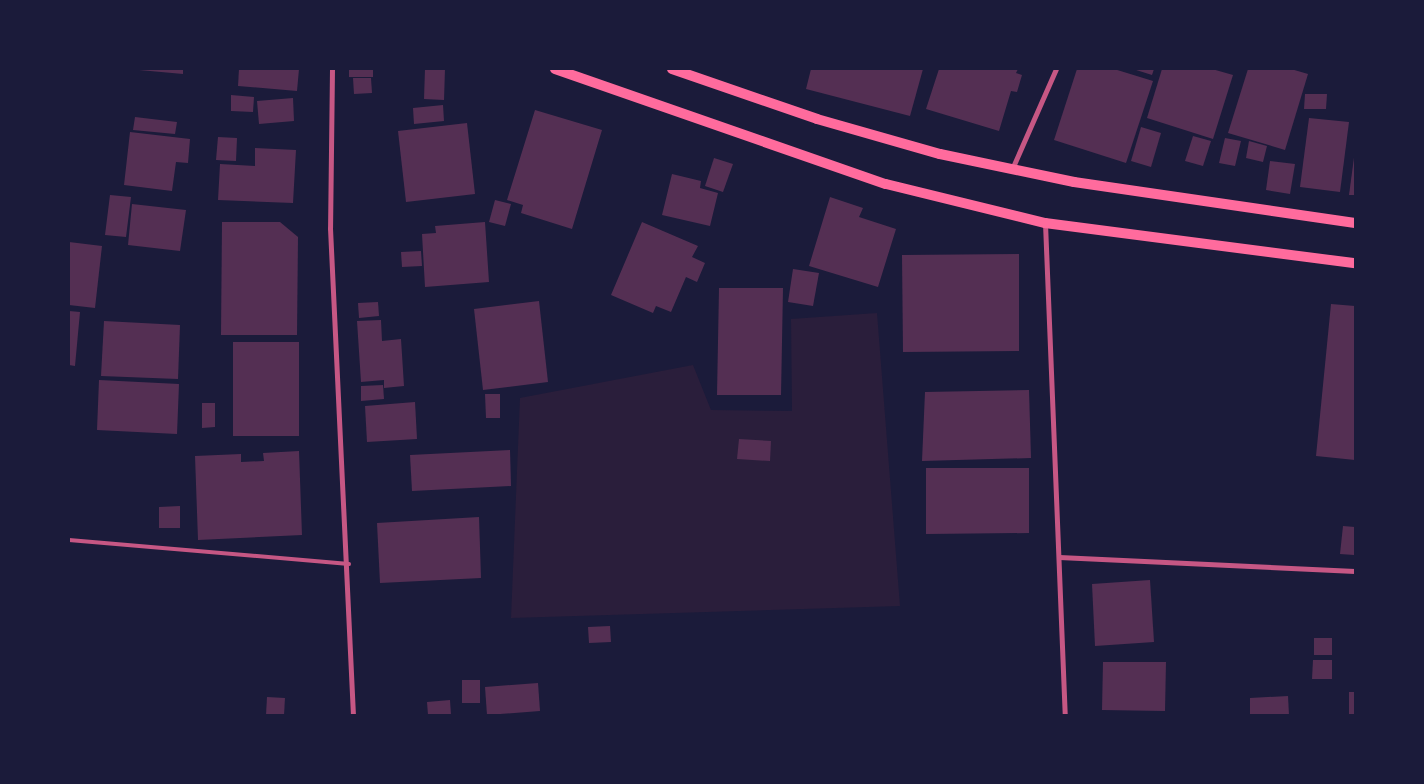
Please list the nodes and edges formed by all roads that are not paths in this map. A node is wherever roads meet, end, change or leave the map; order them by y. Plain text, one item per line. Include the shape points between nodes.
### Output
1 (332, 69) edge
2 (555, 69) edge
3 (672, 69) edge
4 (1056, 69) edge
5 (1012, 169) junction
6 (1045, 223) junction
7 (1355, 224) edge
8 (1355, 263) edge
9 (69, 540) edge
10 (1059, 558) junction
11 (349, 564) junction
12 (1355, 571) edge
13 (353, 715) edge
14 (1065, 715) edge

1 - 11 street via 330,228
2 - 6 main road via 886,184
3 - 5 main road via 817,119 940,154
4 - 5 street
5 - 7 main road
6 - 8 main road
6 - 10 street
9 - 11 lane
10 - 12 street
10 - 14 street
11 - 13 street

